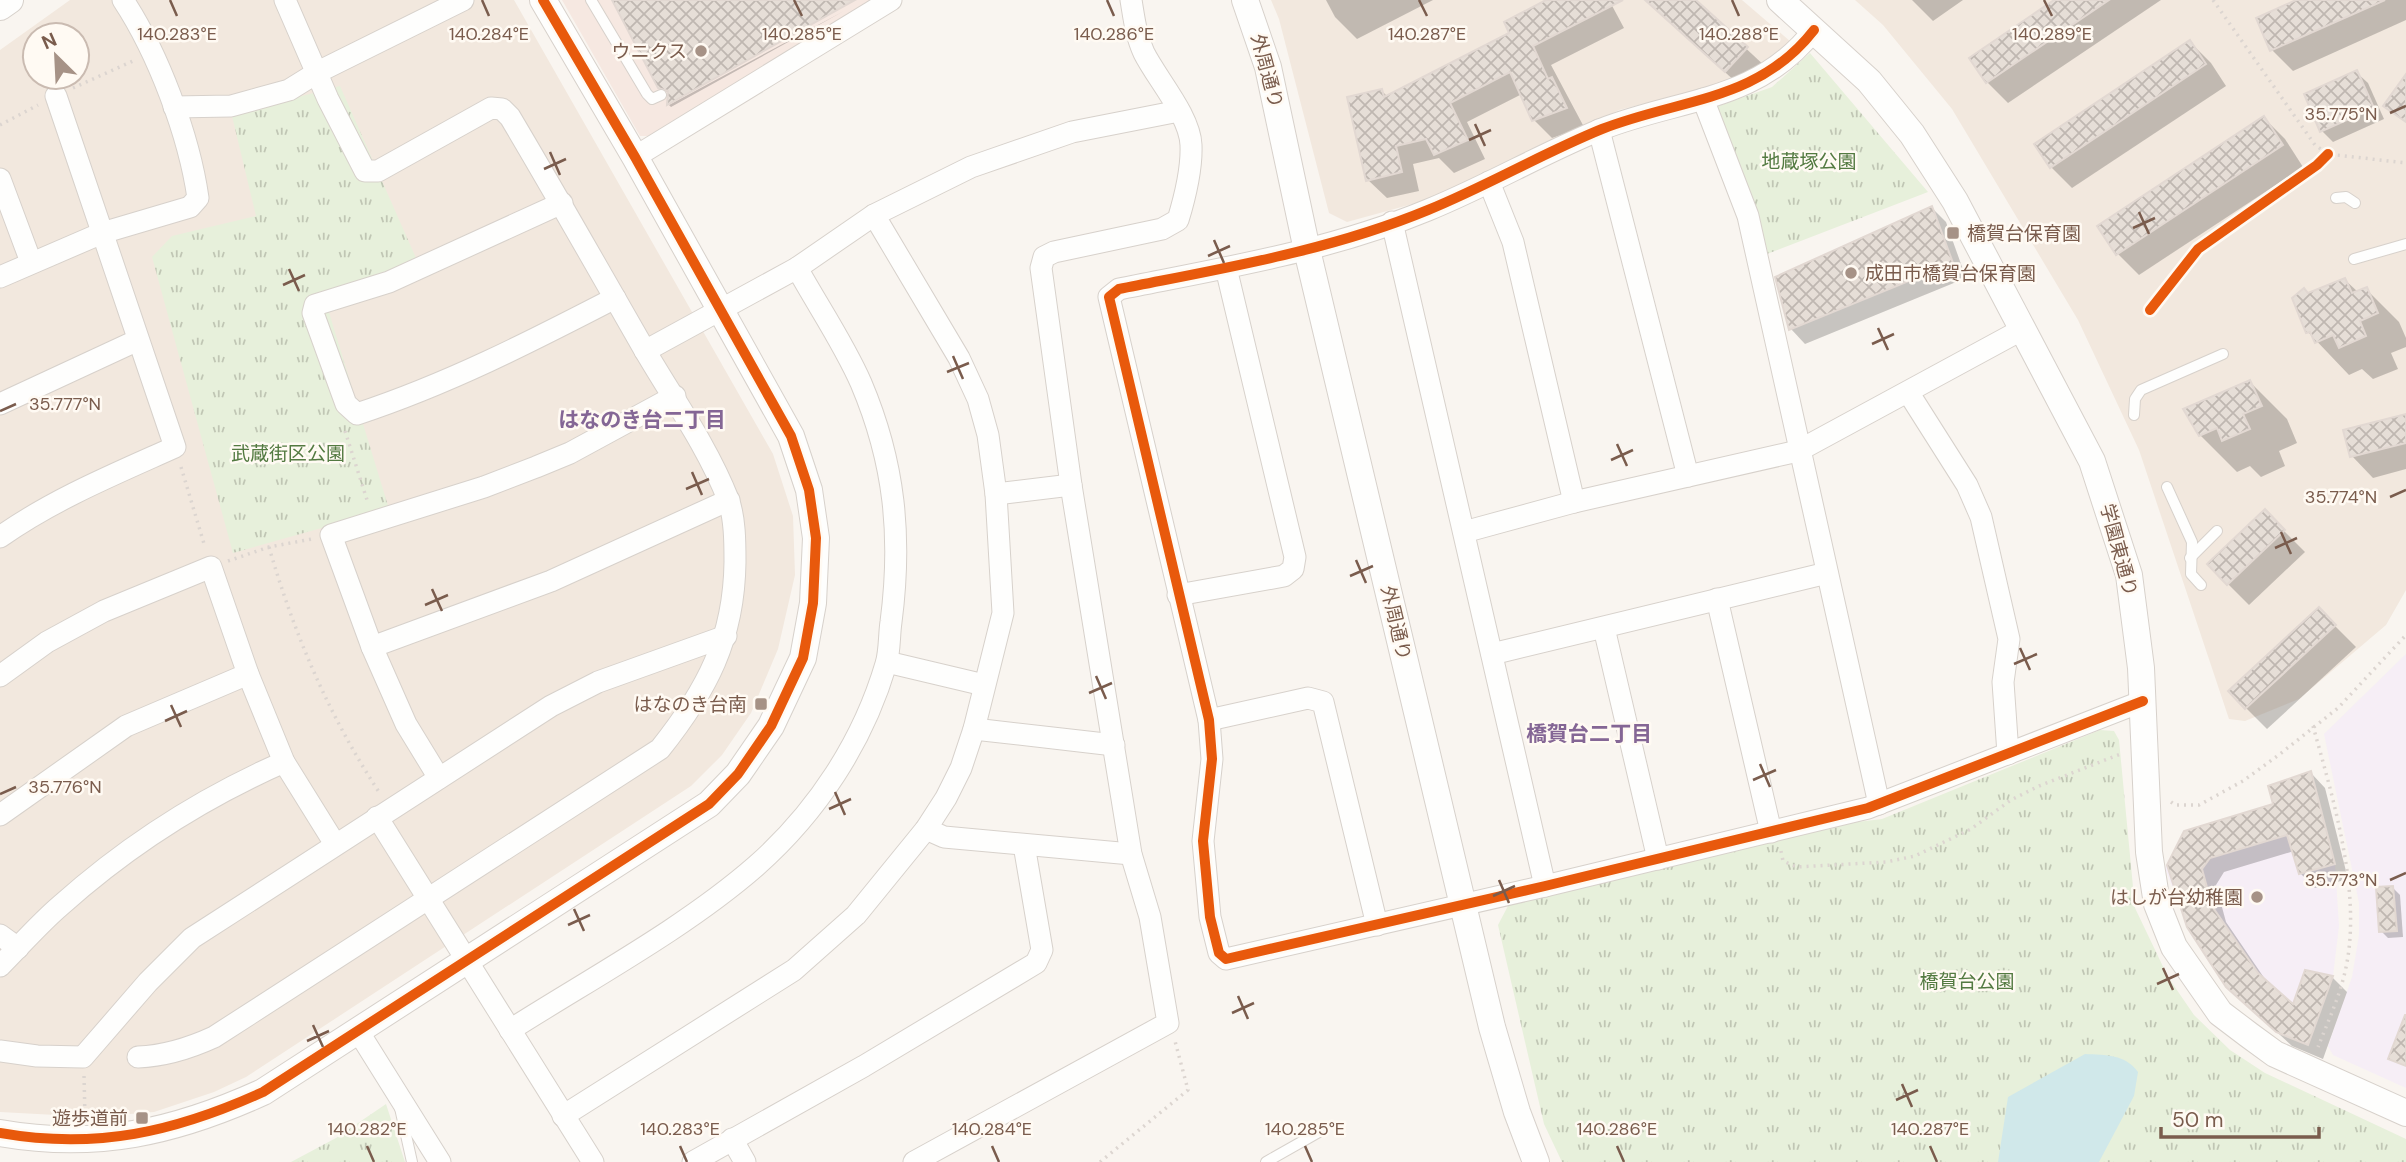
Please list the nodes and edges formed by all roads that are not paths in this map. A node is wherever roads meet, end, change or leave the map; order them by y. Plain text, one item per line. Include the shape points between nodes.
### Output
1 (10, 0) edge
2 (123, 0) edge
3 (285, 0) edge
4 (542, 0) edge
5 (591, 0) edge
6 (891, 0) edge
7 (1131, 0) edge
8 (1245, 0) edge
9 (1780, 0) edge
10 (454, 2) edge
11 (0, 7) edge
12 (1814, 30) junction
13 (318, 72) junction
14 (661, 95) dead end
15 (57, 96) dead end
16 (1703, 99) junction
17 (174, 107) junction
18 (1179, 111) junction
19 (1599, 130) junction
20 (635, 157) junction
21 (0, 179) edge
22 (1489, 182) junction
23 (2336, 198) dead end
24 (2355, 202) dead end
25 (562, 203) junction
26 (874, 215) junction
27 (1392, 222) junction
28 (102, 233) junction
29 (2406, 244) edge
30 (1307, 250) junction
31 (2354, 259) dead end
32 (31, 262) junction
33 (797, 268) junction
34 (1226, 268) junction
35 (0, 277) edge
36 (615, 298) junction
37 (721, 309) junction
38 (2023, 329) junction
39 (138, 340) junction
40 (645, 351) junction
41 (2223, 354) dead end
42 (1908, 392) junction
43 (675, 396) junction
44 (0, 404) edge
45 (2134, 415) dead end
46 (1798, 451) junction
47 (1688, 476) junction
48 (1071, 485) junction
49 (2167, 487) dead end
50 (996, 495) junction
51 (729, 500) junction
52 (1574, 502) junction
53 (2217, 531) dead end
54 (1464, 532) junction
55 (0, 537) edge
56 (2190, 558) junction
57 (1827, 573) junction
58 (2201, 585) dead end
59 (1178, 595) junction
60 (1717, 599) junction
61 (1604, 628) junction
62 (726, 636) junction
63 (372, 648) junction
64 (1492, 654) junction
65 (887, 662) junction
66 (248, 674) junction
67 (0, 676) edge
68 (984, 685) junction
69 (2143, 701) junction
70 (1209, 720) junction
71 (974, 729) junction
72 (1114, 745) junction
73 (2008, 754) junction
74 (284, 762) junction
75 (439, 778) junction
76 (1880, 804) junction
77 (384, 813) junction
78 (0, 816) edge
79 (926, 829) junction
80 (1771, 832) junction
81 (335, 844) junction
82 (1024, 845) junction
83 (1131, 854) junction
84 (1658, 859) junction
85 (1545, 886) junction
86 (427, 896) junction
87 (1464, 905) junction
88 (1377, 925) junction
89 (0, 935) edge
90 (18, 948) junction
91 (464, 960) junction
92 (0, 966) edge
93 (510, 1030) junction
94 (358, 1031) junction
95 (0, 1051) edge
96 (138, 1057) dead end
97 (397, 1095) junction
98 (2406, 1114) edge
99 (563, 1116) junction
100 (1319, 1132) dead end
101 (0, 1133) edge
102 (732, 1139) junction
103 (412, 1162) edge
104 (440, 1162) edge
105 (593, 1162) edge
106 (693, 1162) edge
107 (745, 1162) edge
108 (914, 1162) edge
109 (1266, 1162) edge
110 (1536, 1162) edge

1 - 11 street
2 - 17 street
3 - 13 street
4 - 20 street
5 - 14 lane via 647,93 652,99
6 - 20 street
7 - 18 street via 1144,53
8 - 30 street, 外周通り via 1268,67
9 - 12 street, 学園東通り
10 - 13 street
12 - 16 street via 1755,82
12 - 38 street, 学園東通り via 1868,81 1912,134 1955,201
13 - 17 street via 289,90 231,106
13 - 25 street via 365,171 378,171 491,108 502,109
15 - 28 street
16 - 19 street via 1652,110
16 - 46 street via 1748,216
17 - 28 street via 198,198 190,206
18 - 26 street via 1072,132 971,167
18 - 48 street via 1192,143 1178,220 1162,229 1044,257 1041,268
19 - 22 street
19 - 47 street
20 - 37 street
21 - 32 street
22 - 27 street
22 - 52 street via 1513,242
23 - 24 lane
25 - 36 street
25 - 36 street via 389,282 315,305 313,313 345,404 357,414 419,394
26 - 33 street
26 - 50 street via 954,349 978,399
27 - 30 street
27 - 54 street
28 - 32 street
28 - 39 street
29 - 31 lane
30 - 34 street
30 - 87 street, 外周通り
32 - 35 street
33 - 37 street
33 - 65 street via 860,382 888,474 898,546
34 - 59 street via 1119,289 1110,298
34 - 59 street via 1294,557 1293,569 1284,576
36 - 40 street
37 - 40 street
37 - 91 street via 791,436 808,491 816,538 813,603 803,659 771,726 738,774 709,804
38 - 42 street
38 - 69 street, 学園東通り via 2092,461 2108,506 2129,575
39 - 44 street
39 - 55 street via 175,447 66,497
40 - 43 street
41 - 45 lane via 2141,390
42 - 46 street
42 - 73 street via 1967,485 1981,517 2010,639 2003,682
43 - 51 street
43 - 63 street via 570,453 484,487 331,535
46 - 47 street
46 - 57 street
47 - 52 street
48 - 50 street
48 - 72 street
49 - 56 lane via 2192,542
50 - 68 street via 1003,613
51 - 62 street via 735,545 734,592
51 - 63 street via 551,581
52 - 54 street
53 - 56 lane
54 - 64 street
56 - 58 lane via 2190,574
57 - 60 street
57 - 76 street
59 - 70 street
60 - 61 street
60 - 80 street
61 - 64 street
61 - 84 street
62 - 75 street via 598,682 551,706
62 - 86 street via 688,714 660,749
63 - 75 street via 406,723
64 - 85 street
65 - 68 street
65 - 93 street via 842,765 819,800 776,848 701,908
66 - 67 street via 211,567 104,611 47,642
66 - 74 street
66 - 78 street via 126,726
68 - 71 street
69 - 73 street
69 - 98 street, 学園東通り via 2149,852 2157,904 2174,947 2220,1013 2249,1035 2276,1054
70 - 88 street via 1308,698 1323,702
70 - 88 street via 1212,759 1203,841 1210,917 1219,953 1226,958
71 - 72 street
71 - 79 street via 961,768
72 - 83 street
73 - 76 street
74 - 81 street
74 - 90 street via 177,817 59,906
75 - 77 street
76 - 80 street
77 - 81 street
77 - 86 street
79 - 82 street via 944,837
79 - 99 street via 884,884 794,970
80 - 84 street
81 - 95 street via 192,938 83,1057
82 - 83 street
82 - 102 street via 1042,950 1036,963
83 - 108 street via 1150,917 1168,1023
84 - 85 street
85 - 87 street
86 - 91 street
86 - 96 street via 214,1037 178,1051
87 - 88 street
87 - 110 street, 外周通り via 1492,1027
89 - 90 street
90 - 92 street
91 - 93 street
91 - 94 street
93 - 99 street
94 - 97 street
94 - 101 street via 263,1092 191,1122 135,1135 78,1141
97 - 103 lane
97 - 104 street
99 - 105 street
100 - 109 lane
102 - 106 street
102 - 107 street

